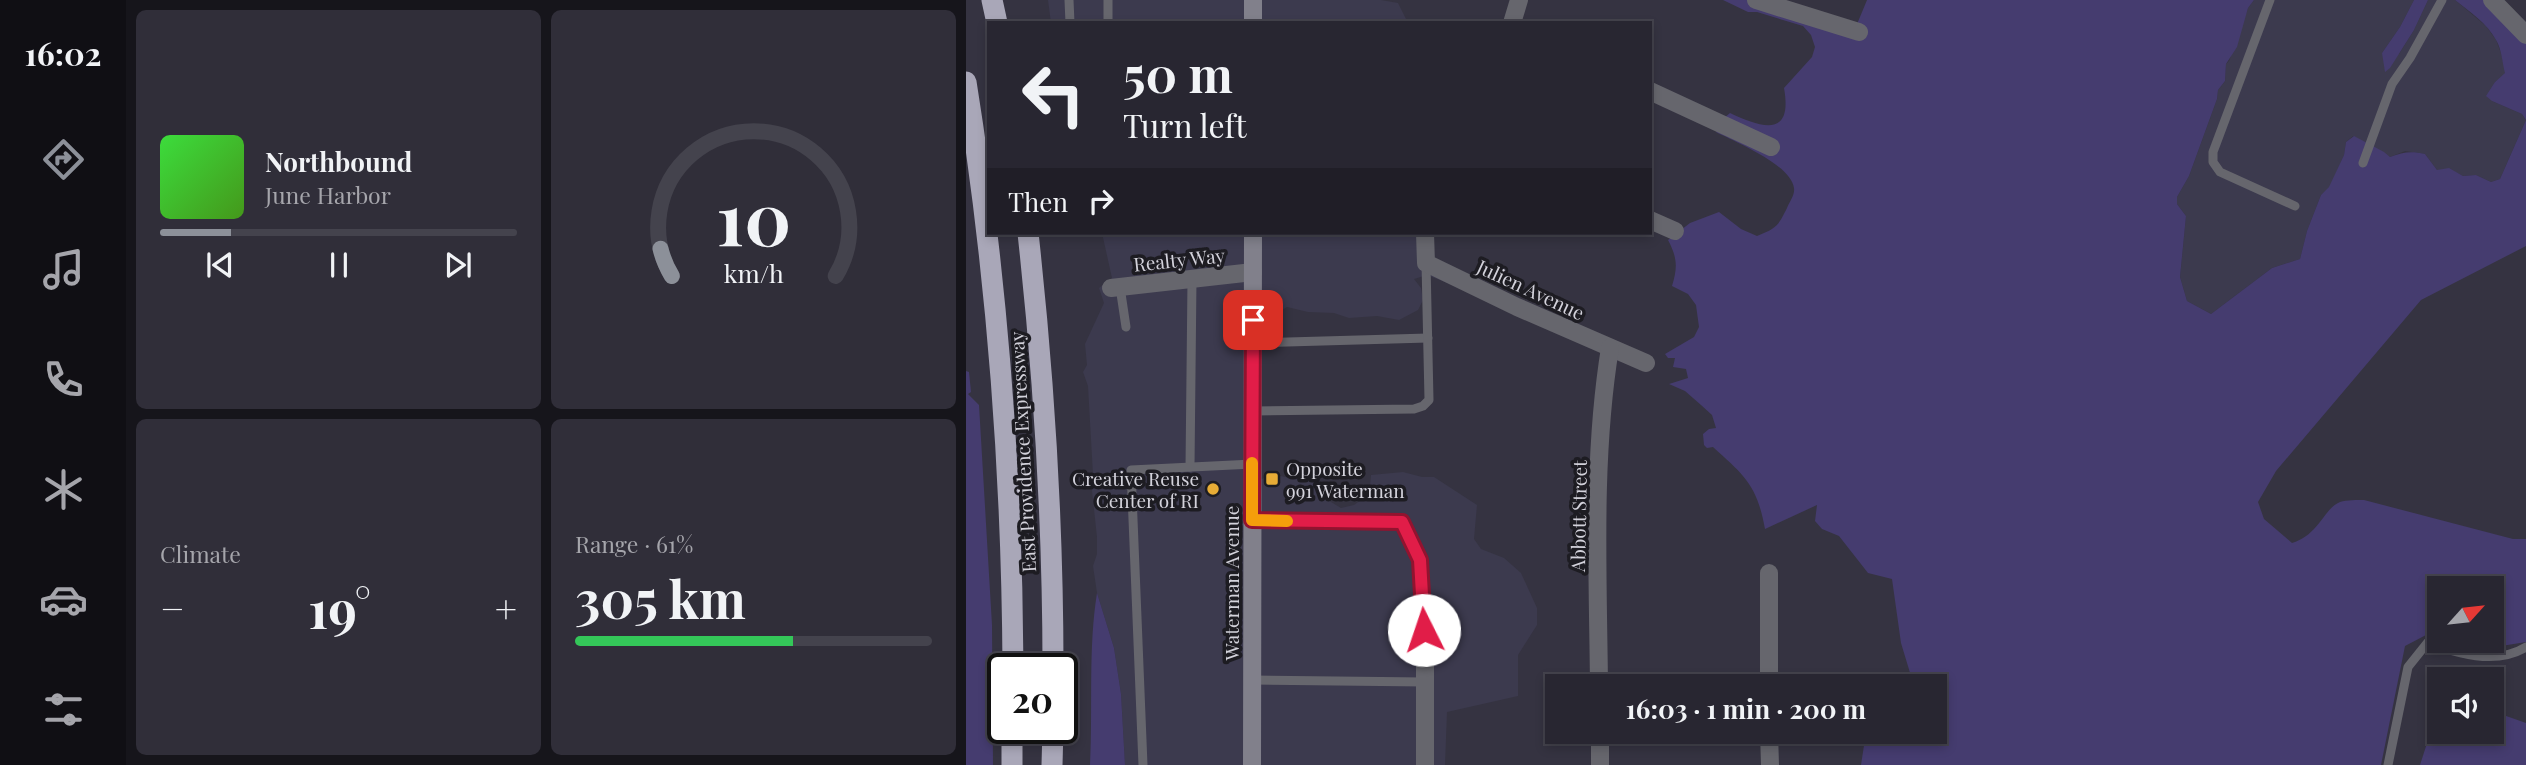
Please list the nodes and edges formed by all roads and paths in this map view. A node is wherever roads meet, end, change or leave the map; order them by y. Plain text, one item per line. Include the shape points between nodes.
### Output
1 (992, 0) edge
2 (1069, 0) edge
3 (1108, 0) edge
4 (1253, 0) edge
5 (1519, 0) edge
6 (1756, 0) edge
7 (2270, 0) edge
8 (2442, 0) edge
9 (2492, 0) edge
10 (997, 21) edge
11 (1070, 21) edge
12 (1108, 21) edge
13 (1253, 21) edge
14 (1513, 21) edge
15 (1858, 32) dead end
16 (2526, 35) edge
17 (966, 82) edge
18 (1652, 93) edge
19 (1771, 148) dead end
20 (2364, 163) dead end
21 (2295, 206) dead end
22 (1652, 221) edge
23 (1675, 231) dead end
24 (987, 233) edge
25 (987, 235) edge
26 (1028, 235) edge
27 (1253, 235) edge
28 (1426, 235) edge
29 (1426, 263) junction
30 (1253, 272) junction
31 (1192, 279) junction
32 (1115, 287) joint
33 (1126, 327) dead end
34 (1428, 338) junction
35 (1253, 343) junction
36 (1610, 348) junction
37 (1646, 363) dead end
38 (1253, 411) junction
39 (1252, 464) junction
40 (1190, 467) junction
41 (1252, 520) junction
42 (1769, 573) dead end
43 (1424, 630) joint
44 (2526, 647) edge
45 (1013, 653) edge
46 (1053, 653) edge
47 (1600, 674) edge
48 (1769, 674) edge
49 (1252, 680) junction
50 (1425, 682) junction
51 (1012, 744) edge
52 (1053, 744) edge
53 (1600, 744) edge
54 (1769, 744) edge
55 (1012, 765) edge
56 (1052, 765) edge
57 (1143, 765) edge
58 (1252, 765) edge
59 (1425, 765) edge
60 (1600, 765) edge
61 (1769, 765) edge
62 (2388, 765) edge

1 - 10 highway
2 - 11 lane
3 - 12 lane
4 - 13 main road
5 - 14 street
6 - 15 street
7 - 21 lane via 2213,162 2220,172
8 - 20 lane via 2392,84
9 - 16 street
17 - 24 highway, East Providence Expressway
18 - 19 street
22 - 23 street
25 - 45 highway, East Providence Expressway via 1003,390
26 - 46 highway, East Providence Expressway via 1048,462
27 - 30 main road, Waterman Avenue
28 - 29 street
29 - 34 lane
29 - 36 street, Julien Avenue
30 - 31 street, Realty Way
30 - 35 main road, Waterman Avenue
31 - 32 street, Realty Way
31 - 40 lane
32 - 33 lane
34 - 35 lane
34 - 38 lane via 1429,400 1423,406
35 - 38 main road, Waterman Avenue
36 - 37 street, Julien Avenue
36 - 47 street, Abbott Street via 1602,397
38 - 39 main road, Waterman Avenue
39 - 40 lane
39 - 41 main road, Waterman Avenue
40 - 57 lane via 1131,470
41 - 43 lane via 1402,522 1420,560
41 - 49 main road, Waterman Avenue
42 - 48 street
43 - 50 street
44 - 62 lane via 2490,657 2450,651 2428,642 2408,667
49 - 50 lane
49 - 58 main road, Waterman Avenue
50 - 59 street
51 - 55 highway
52 - 56 highway
53 - 60 street
54 - 61 street

